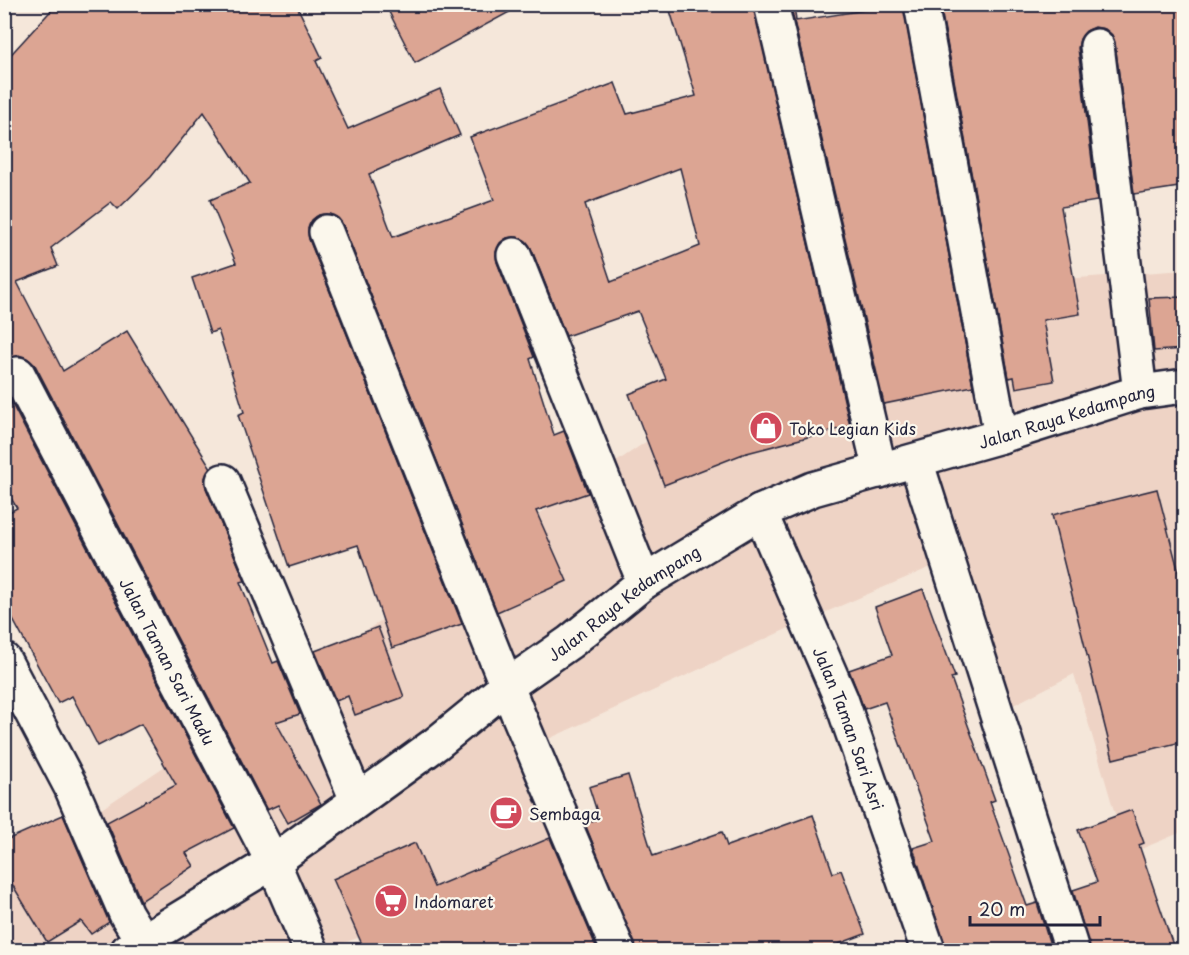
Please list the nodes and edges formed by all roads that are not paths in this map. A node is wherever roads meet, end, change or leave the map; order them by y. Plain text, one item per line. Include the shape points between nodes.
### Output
1 (771, 4) edge
2 (921, 4) edge
3 (1097, 46) dead end
4 (326, 232) dead end
5 (514, 255) dead end
6 (18, 374) dead end
7 (1185, 386) edge
8 (1140, 392) junction
9 (1001, 436) junction
10 (916, 461) junction
11 (880, 471) junction
12 (223, 481) dead end
13 (760, 512) junction
14 (644, 582) junction
15 (4, 660) edge
16 (507, 686) junction
17 (357, 800) junction
18 (273, 862) junction
19 (135, 945) edge
20 (311, 951) edge
21 (618, 951) edge
22 (928, 951) edge
23 (1072, 951) edge

1 - 11 street
2 - 9 street
3 - 8 street
4 - 16 street
5 - 14 street
6 - 18 street, Jalan Taman Sari Madu
7 - 8 street, Jalan Raya Kedampang
8 - 9 street, Jalan Raya Kedampang
9 - 10 street, Jalan Raya Kedampang
10 - 11 street, Jalan Raya Kedampang
10 - 23 street
11 - 13 street, Jalan Raya Kedampang via 813,489
12 - 17 street
13 - 14 street, Jalan Raya Kedampang
13 - 22 street, Jalan Taman Sari Asri via 841,699
14 - 16 street, Jalan Raya Kedampang via 570,642
15 - 19 street via 71,787
16 - 17 street, Jalan Raya Kedampang via 436,744
16 - 21 street
17 - 18 street, Jalan Raya Kedampang
18 - 19 street, Jalan Raya Kedampang
18 - 20 street, Jalan Taman Sari Madu

